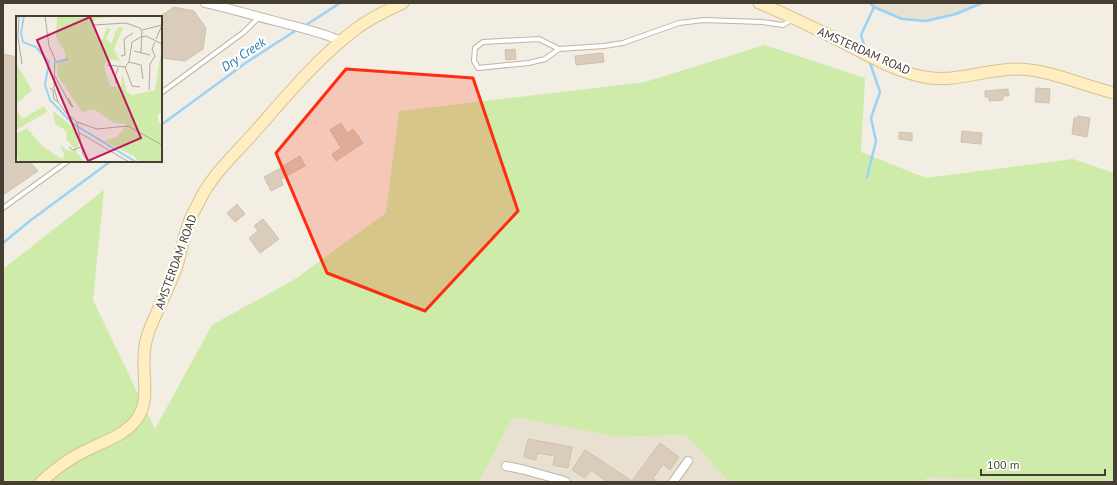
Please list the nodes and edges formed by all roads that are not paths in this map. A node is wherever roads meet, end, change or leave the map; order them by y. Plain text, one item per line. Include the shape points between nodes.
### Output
1 (204, 3) edge
2 (403, 3) edge
3 (759, 3) edge
4 (260, 16) junction
5 (791, 18) junction
6 (341, 41) junction
7 (558, 49) junction
8 (162, 92) edge
9 (1114, 93) edge
10 (67, 162) edge
11 (3, 208) edge
12 (688, 461) dead end
13 (506, 466) dead end
14 (41, 482) edge
15 (566, 482) edge
16 (673, 482) edge

1 - 4 street
2 - 6 main road, AMSTERDAM ROAD via 368,21
3 - 5 main road, AMSTERDAM ROAD
4 - 6 street
4 - 8 lane via 244,32
5 - 7 lane via 783,25 704,20 679,23 623,43
5 - 9 main road, AMSTERDAM ROAD via 875,59 925,77 959,77 1002,69 1028,70
6 - 14 main road, AMSTERDAM ROAD via 288,94 216,175 202,196 189,222 177,268 149,331 144,359 145,399 136,421 121,434 66,462
7 - 7 lane via 539,39 483,42 475,48 474,61 478,68 529,63 545,59
10 - 11 lane
12 - 16 street
13 - 15 street

